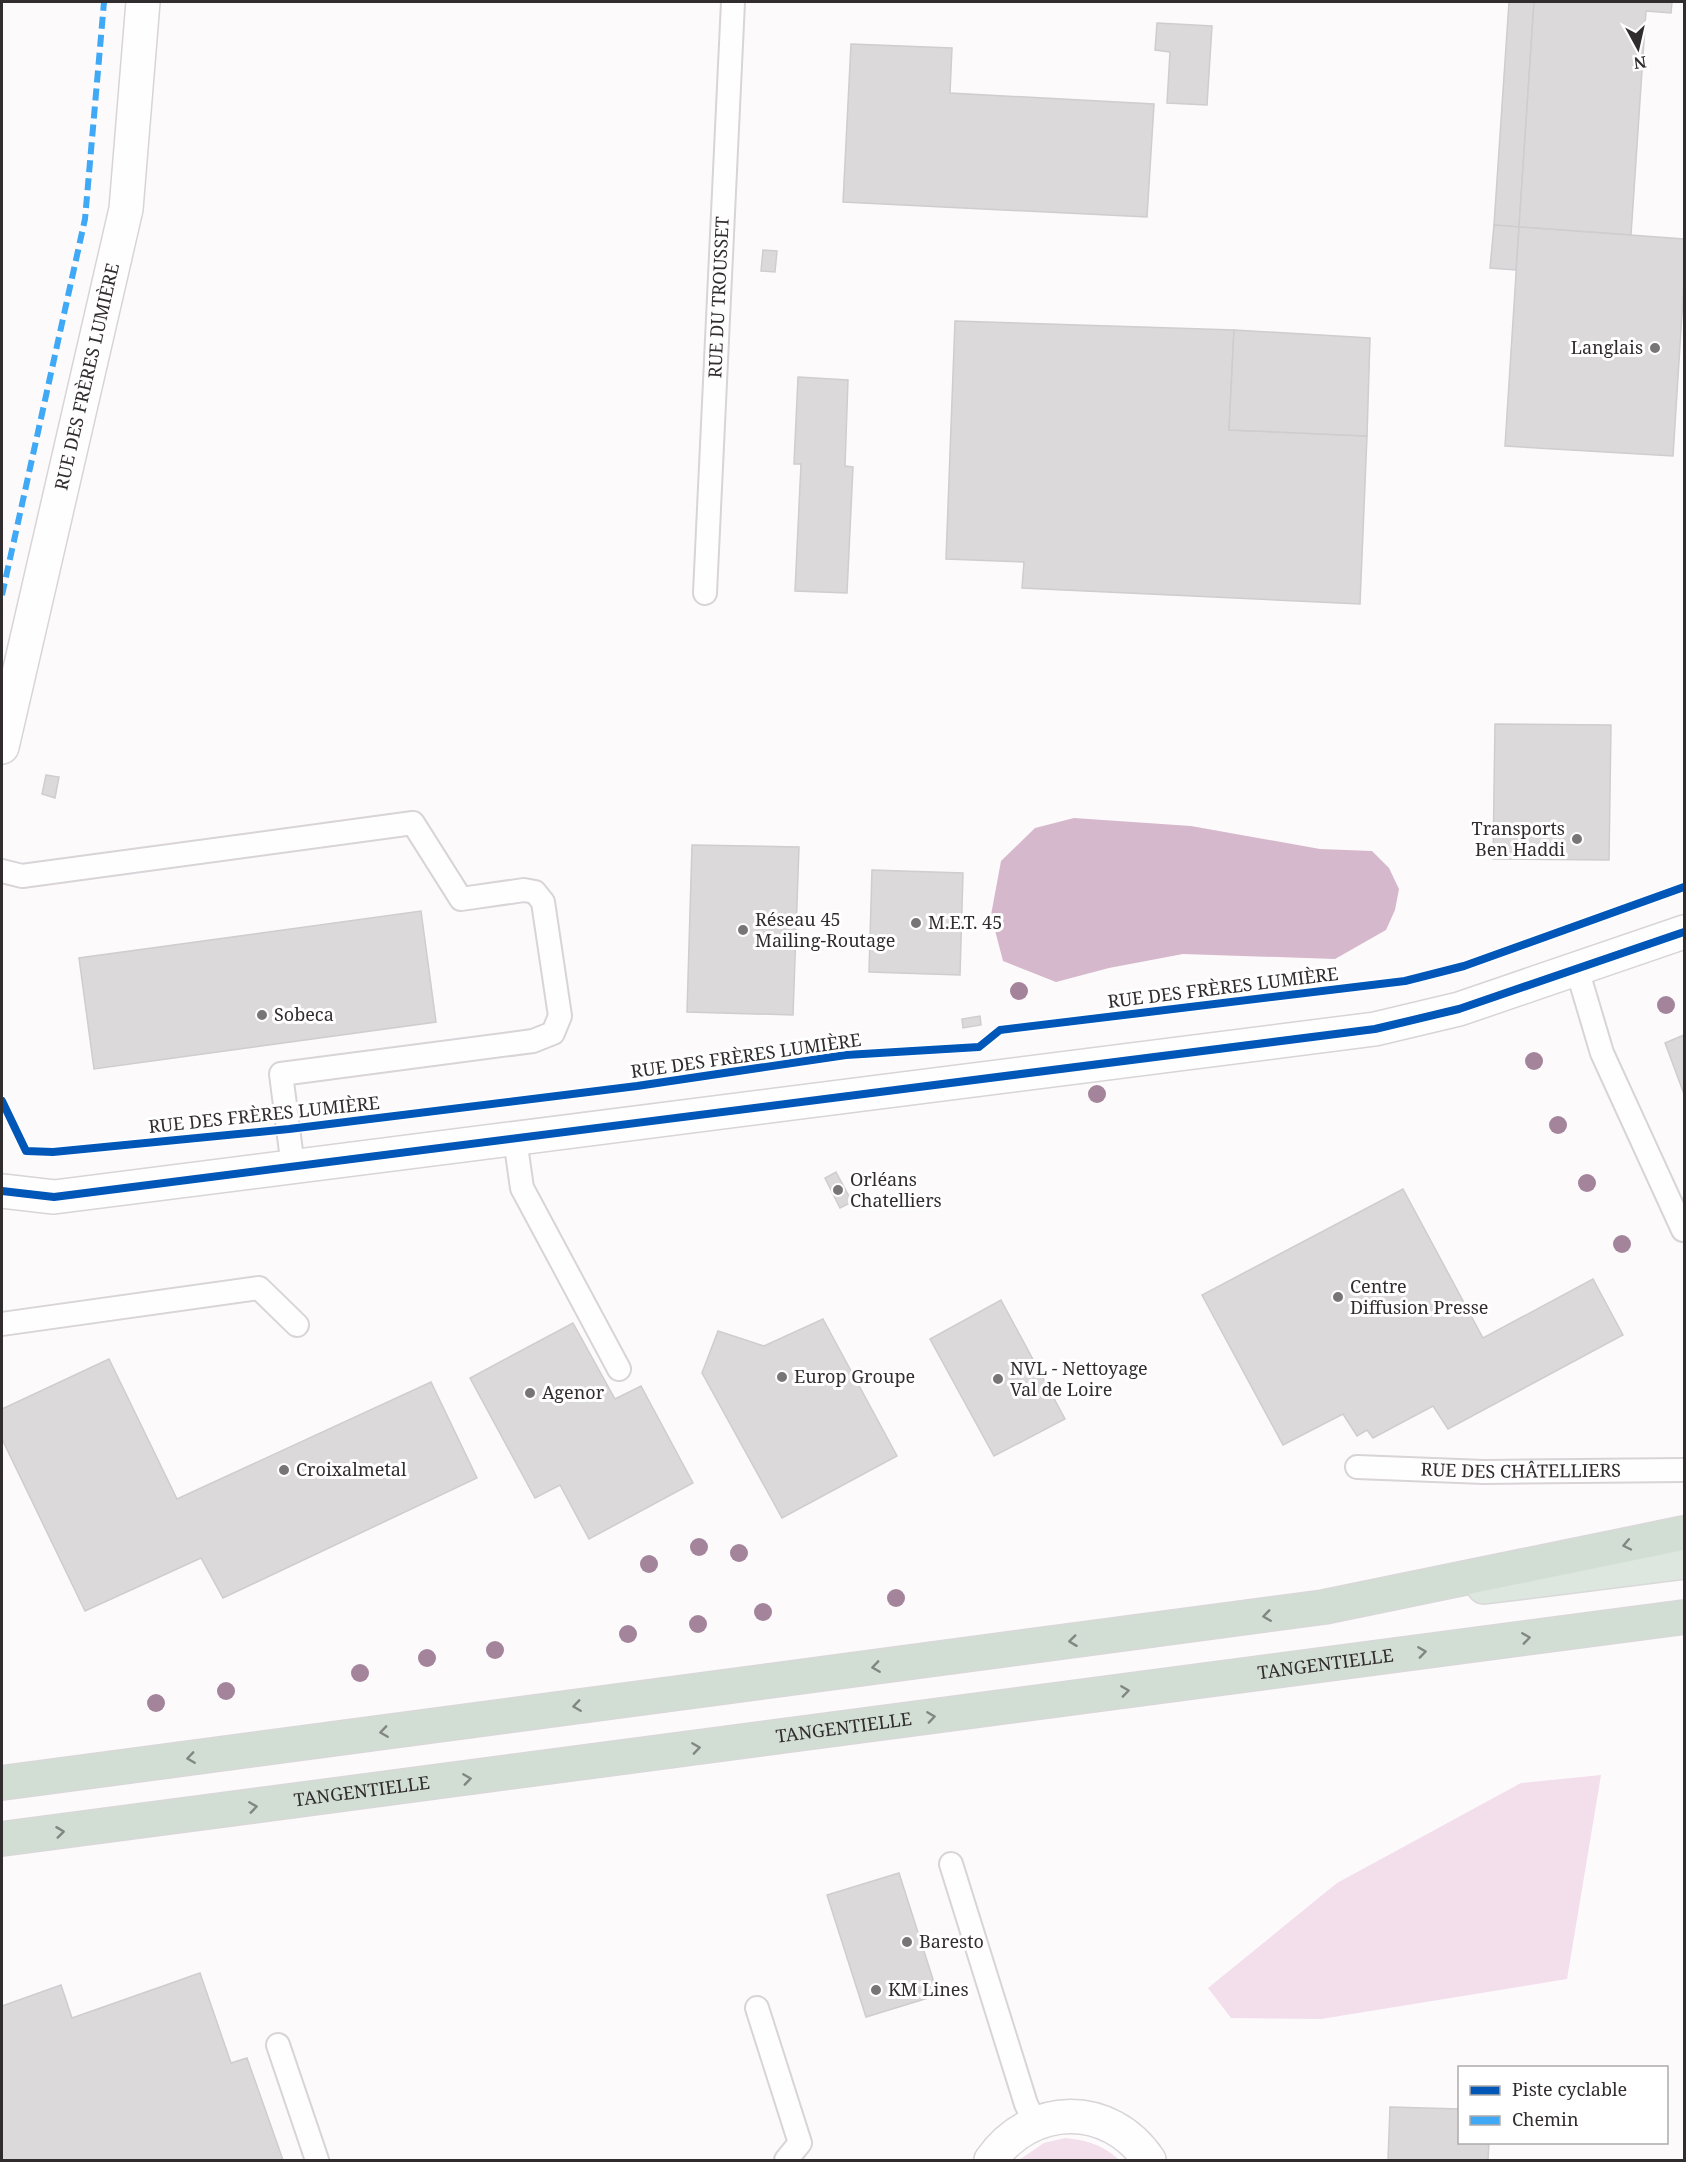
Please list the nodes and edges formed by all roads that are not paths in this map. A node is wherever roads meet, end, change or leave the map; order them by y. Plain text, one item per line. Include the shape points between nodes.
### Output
1 (143, 2) edge
2 (733, 2) edge
3 (705, 593) dead end
4 (2, 747) edge
5 (2, 871) edge
6 (1684, 932) edge
7 (1577, 969) junction
8 (514, 1139) junction
9 (293, 1167) junction
10 (2, 1191) edge
11 (1683, 1230) edge
12 (2, 1324) edge
13 (297, 1325) dead end
14 (619, 1369) dead end
15 (1357, 1467) dead end
16 (1684, 1470) edge
17 (1684, 1533) edge
18 (1684, 1562) edge
19 (1324, 1607) junction
20 (1684, 1617) edge
21 (2, 1784) edge
22 (2, 1839) edge
23 (951, 1864) dead end
24 (757, 2008) dead end
25 (278, 2045) dead end
26 (1035, 2122) junction
27 (317, 2160) edge
28 (786, 2160) edge
29 (991, 2160) edge
30 (1149, 2160) edge

1 - 4 street, RUE DES FRÈRES LUMIÈRE via 126,209
2 - 3 lane, RUE DU TROUSSET
5 - 9 lane via 22,876 413,823 461,899 524,890 535,892 543,902 560,1016 553,1033 533,1041 281,1074
6 - 7 street
7 - 8 street via 1460,1009 1375,1029
7 - 11 lane via 1602,1053
8 - 9 street
8 - 14 lane via 522,1188
9 - 10 street via 54,1197
12 - 13 lane via 259,1288
15 - 16 lane, RUE DES CHÂTELLIERS via 1484,1472
17 -> 19 highway
18 - 19 main road
19 -> 21 highway
22 -> 20 highway, TANGENTIELLE
23 - 26 lane
24 - 28 lane via 800,2143
25 - 27 lane
26 - 29 street via 1000,2147
26 - 30 street via 1069,2117 1103,2122 1123,2133

